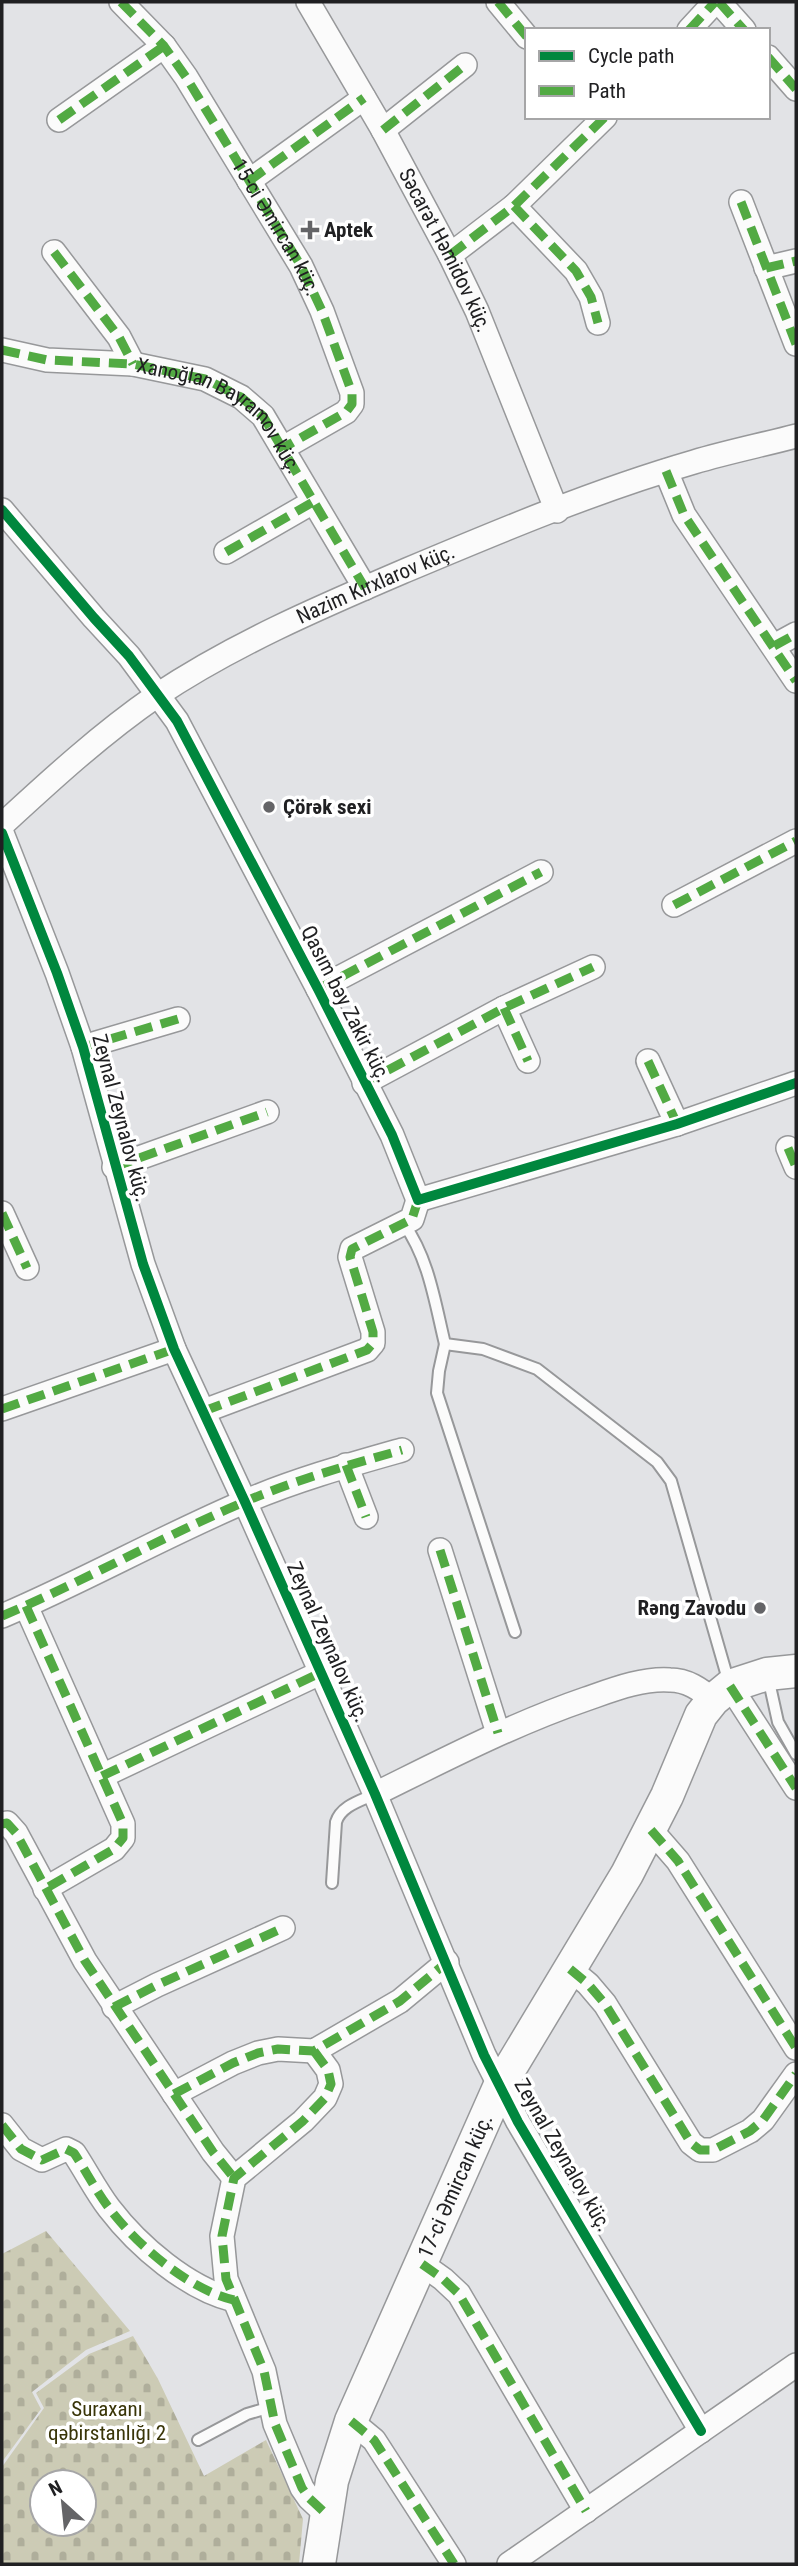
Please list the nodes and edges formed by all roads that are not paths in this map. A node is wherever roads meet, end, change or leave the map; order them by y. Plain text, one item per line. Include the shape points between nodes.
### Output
1 (121, 2) edge
2 (308, 2) edge
3 (498, 2) edge
4 (717, 2) edge
5 (691, 28) edge
6 (742, 28) edge
7 (525, 35) edge
8 (163, 46) junction
9 (770, 59) edge
10 (465, 65) dead end
11 (796, 89) edge
12 (364, 98) junction
13 (59, 120) dead end
14 (598, 120) edge
15 (383, 130) junction
16 (249, 181) junction
17 (741, 202) dead end
18 (514, 206) junction
19 (54, 252) dead end
20 (450, 255) junction
21 (796, 261) edge
22 (766, 268) junction
23 (598, 323) dead end
24 (796, 344) edge
25 (2, 350) edge
26 (133, 364) junction
27 (796, 436) edge
28 (283, 448) junction
29 (666, 471) junction
30 (313, 502) junction
31 (2, 510) edge
32 (556, 511) junction
33 (226, 552) dead end
34 (365, 588) junction
35 (796, 634) edge
36 (774, 646) junction
37 (796, 681) edge
38 (159, 694) junction
39 (2, 825) edge
40 (2, 833) edge
41 (796, 841) edge
42 (541, 872) dead end
43 (674, 905) dead end
44 (593, 967) dead end
45 (318, 989) junction
46 (503, 1008) junction
47 (178, 1019) dead end
48 (83, 1047) junction
49 (528, 1061) dead end
50 (648, 1061) dead end
51 (364, 1083) junction
52 (796, 1083) edge
53 (267, 1112) dead end
54 (677, 1124) junction
55 (114, 1167) junction
56 (418, 1200) junction
57 (2, 1213) edge
58 (404, 1224) junction
59 (27, 1268) dead end
60 (445, 1344) junction
61 (174, 1349) junction
62 (2, 1409) edge
63 (204, 1411) junction
64 (402, 1450) dead end
65 (346, 1465) junction
66 (245, 1502) junction
67 (366, 1517) dead end
68 (440, 1550) dead end
69 (26, 1606) junction
70 (2, 1616) edge
71 (515, 1632) dead end
72 (320, 1673) junction
73 (782, 1673) edge
74 (721, 1693) junction
75 (498, 1733) junction
76 (796, 1754) edge
77 (102, 1776) junction
78 (796, 1788) edge
79 (375, 1794) junction
80 (2, 1824) edge
81 (651, 1830) junction
82 (331, 1883) dead end
83 (44, 1889) junction
84 (283, 1928) dead end
85 (447, 1962) junction
86 (570, 1969) junction
87 (114, 2007) junction
88 (796, 2048) edge
89 (314, 2051) junction
90 (796, 2074) edge
91 (500, 2085) junction
92 (174, 2094) junction
93 (2, 2125) edge
94 (234, 2178) junction
95 (422, 2264) junction
96 (234, 2300) junction
97 (796, 2365) edge
98 (271, 2407) junction
99 (351, 2421) junction
100 (701, 2431) junction
101 (198, 2440) dead end
102 (586, 2511) junction
103 (325, 2513) junction
104 (319, 2564) edge
105 (454, 2564) edge
106 (509, 2564) edge

1 - 8 street, 15-ci Əmircan küç.
2 - 12 street, Səcarət Həmidov küç.
3 - 7 street
4 - 5 street
4 - 6 street
8 - 13 street
8 - 16 street, 15-ci Əmircan küç.
9 - 11 street
10 - 15 street
12 - 15 street, Səcarət Həmidov küç.
12 - 16 street
14 - 18 street
15 - 20 street, Səcarət Həmidov küç.
16 - 28 street, 15-ci Əmircan küç. via 301,266 352,393 346,412
17 - 22 street
18 - 20 street
18 - 23 street via 576,271
19 - 26 street via 119,337
20 - 32 street, Səcarət Həmidov küç. via 477,311
21 - 22 street
22 - 24 street
25 - 26 street, Xanoğlan Bayramov küç. via 47,359
26 - 28 street, Xanoğlan Bayramov küç. via 205,379 241,397 263,416
27 - 29 street, Nazim Kırxlarov küç.
28 - 30 street, Xanoğlan Bayramov küç.
29 - 32 street, Nazim Kırxlarov küç.
29 - 36 street via 684,515
30 - 33 street
30 - 34 street, Xanoğlan Bayramov küç.
31 - 38 street, Qasım bəy Zakir küç.
32 - 34 street, Nazim Kırxlarov küç.
34 - 38 street, Nazim Kırxlarov küç. via 237,649
35 - 36 street
36 - 37 street
38 - 39 street, Nazim Kırxlarov küç. via 109,730
38 - 45 street, Qasım bəy Zakir küç.
40 - 48 street, Zeynal Zeynalov küç.
41 - 43 street
42 - 45 street
44 - 46 street
45 - 51 street, Qasım bəy Zakir küç.
46 - 49 street
46 - 51 street
47 - 48 street
48 - 55 street, Zeynal Zeynalov küç.
50 - 54 street
51 - 56 street, Qasım bəy Zakir küç. via 392,1135
52 - 54 street
53 - 55 street
54 - 56 street
55 - 61 street, Zeynal Zeynalov küç. via 146,1276
56 - 58 street via 412,1219
57 - 59 street
58 - 60 lane via 422,1257
58 - 63 street via 352,1248 350,1257 373,1332 367,1350
60 - 71 lane via 437,1393
60 - 74 lane via 483,1349 537,1369 657,1462 671,1481
61 - 62 street
61 - 63 street, Zeynal Zeynalov küç.
63 - 66 street, Zeynal Zeynalov küç.
64 - 65 street
65 - 66 street
65 - 67 street
66 - 69 street
66 - 72 street, Zeynal Zeynalov küç.
68 - 75 street
69 - 70 street
69 - 77 street
72 - 77 street
72 - 79 street, Zeynal Zeynalov küç.
73 - 74 street
73 - 76 lane via 778,1721
74 - 75 street via 670,1679 644,1682 535,1716
74 - 78 street
74 - 81 street, 17-ci Əmircan küç. via 693,1730
75 - 79 street
77 - 83 street via 123,1824 123,1838 114,1849
79 - 82 lane via 338,1814
79 - 85 street, Zeynal Zeynalov küç.
80 - 83 street via 7,1823 16,1833
81 - 86 street, 17-ci Əmircan küç.
81 - 88 street via 678,1861
83 - 87 street
84 - 87 street
85 - 89 street via 400,2001
85 - 91 street, Zeynal Zeynalov küç.
86 - 90 street via 605,2004 691,2143 700,2150 713,2150 750,2131
86 - 91 street, 17-ci Əmircan küç.
87 - 92 street
89 - 92 street via 258,2053
89 - 94 street via 328,2070 331,2084 325,2098
91 - 95 street, 17-ci Əmircan küç.
91 - 100 street, Zeynal Zeynalov küç.
92 - 94 street
93 - 96 street via 21,2149 42,2160 66,2149 74,2153 127,2229 173,2270 215,2296
94 - 96 street via 222,2236 226,2279
95 - 99 street, 17-ci Əmircan küç.
95 - 102 street via 459,2294
96 - 98 street via 264,2371
97 - 100 street
98 - 101 lane via 247,2414
98 - 103 street via 302,2488
99 - 103 street, 17-ci Əmircan küç.
99 - 105 street via 374,2440
100 - 102 street
102 - 106 street
103 - 104 street, 17-ci Əmircan küç.

